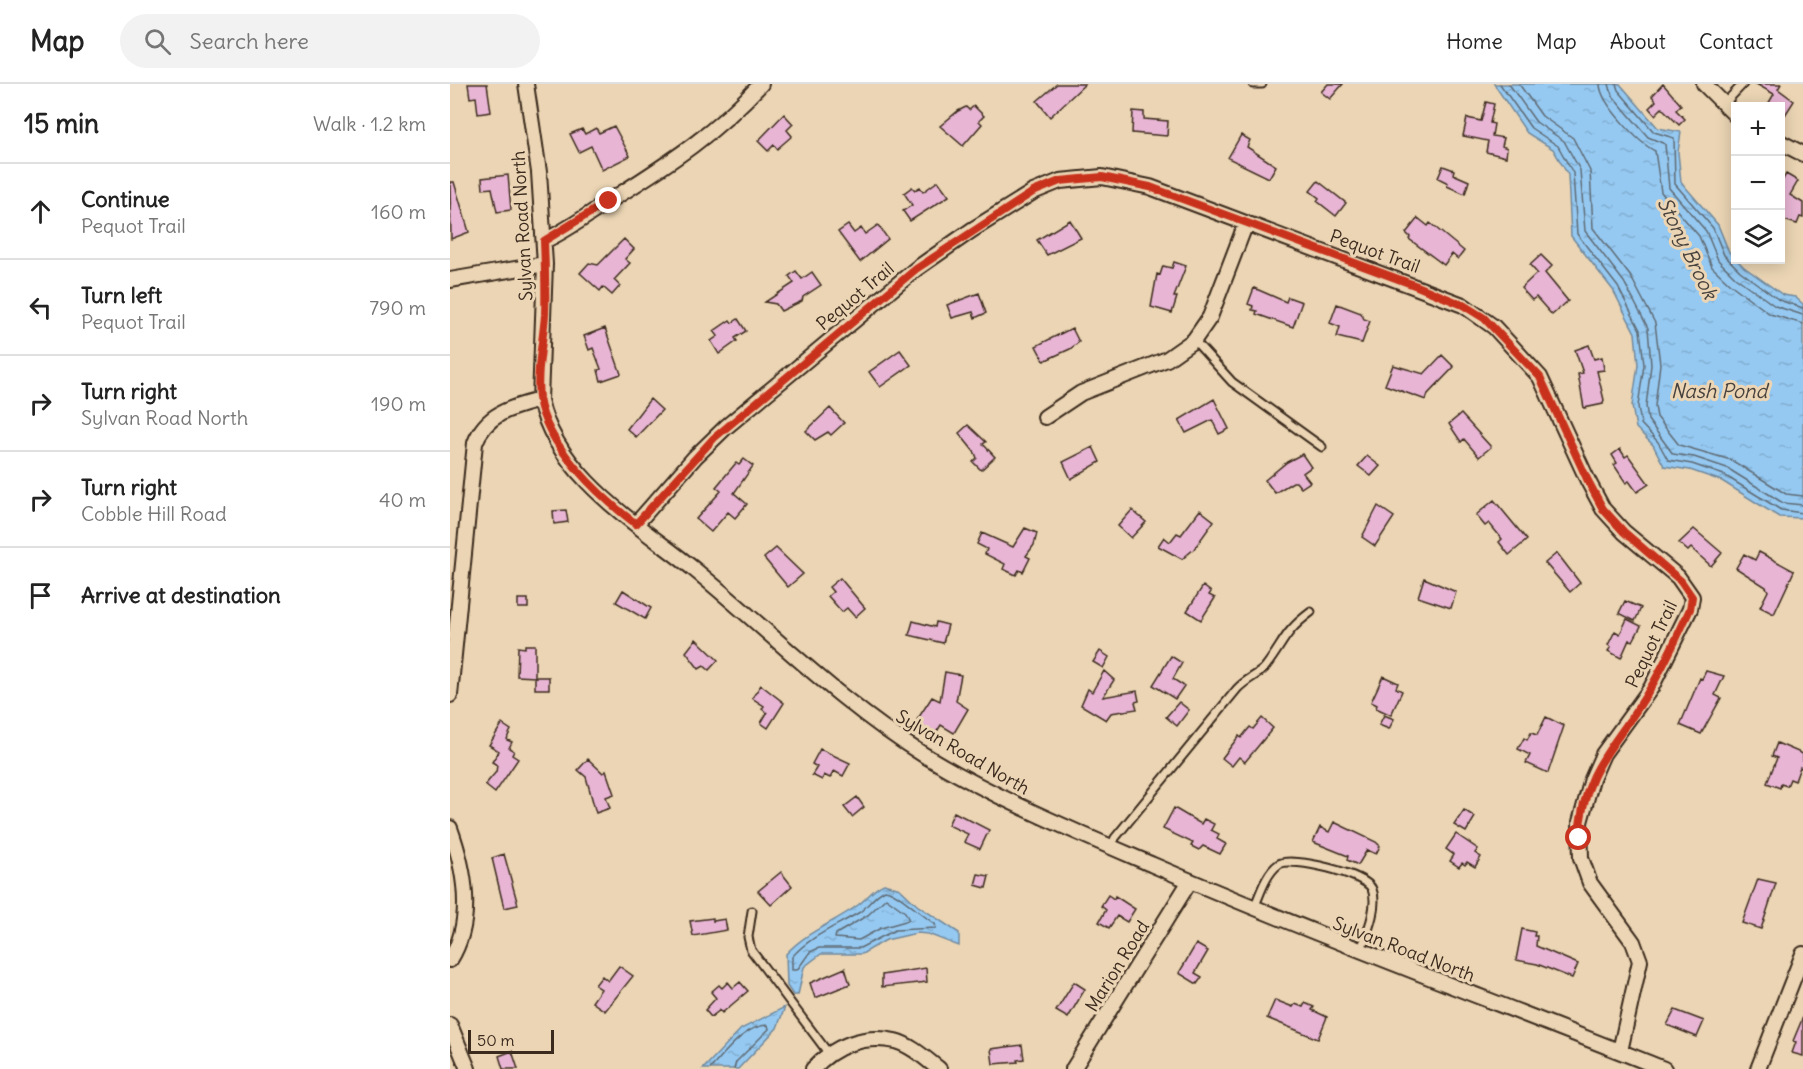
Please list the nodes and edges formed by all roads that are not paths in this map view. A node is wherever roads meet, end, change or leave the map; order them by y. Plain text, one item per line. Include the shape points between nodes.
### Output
1 (526, 84) edge
2 (761, 84) edge
3 (1252, 84) edge
4 (1262, 84) edge
5 (1704, 84) edge
6 (1743, 84) edge
7 (1723, 105) junction
8 (1731, 112) edge
9 (1785, 145) edge
10 (1803, 154) edge
11 (1246, 223) junction
12 (544, 241) junction
13 (545, 264) junction
14 (450, 280) edge
15 (1194, 340) junction
16 (540, 400) junction
17 (1045, 417) dead end
18 (1322, 447) dead end
19 (636, 524) junction
20 (1311, 612) dead end
21 (450, 695) edge
22 (450, 828) edge
23 (1111, 847) junction
24 (1190, 881) junction
25 (1254, 908) junction
26 (752, 910) dead end
27 (1360, 952) junction
28 (1803, 954) edge
29 (450, 960) edge
30 (450, 1025) edge
31 (1620, 1051) junction
32 (829, 1054) junction
33 (468, 1069) edge
34 (813, 1069) edge
35 (939, 1069) edge
36 (1073, 1069) edge
37 (1664, 1069) edge
38 (1758, 1069) edge

1 - 12 street, Sylvan Road North
2 - 12 street via 692,149
3 - 4 lane
5 - 7 street
6 - 7 lane
7 - 8 street
9 - 10 street
11 - 15 street via 1210,316
11 - 19 street, Pequot Trail via 1150,187 1114,178 1072,178 1033,192 926,262 875,302 714,438
11 - 31 street, Pequot Trail via 1463,305 1494,327 1540,377 1603,509 1678,578 1691,595 1690,609 1651,688 1596,768 1580,822 1581,858 1590,883 1633,942 1640,961
12 - 13 street, Sylvan Road North
13 - 14 street
13 - 16 street, Sylvan Road North
15 - 17 street via 1167,359 1081,393
15 - 18 lane via 1232,382
16 - 19 street, Sylvan Road North via 549,426 583,476 605,500
16 - 21 street via 500,412 484,426 475,443
19 - 23 street, Sylvan Road North via 839,693 906,743 1013,802
20 - 23 lane via 1290,627 1265,668 1248,676 1114,838
22 - 29 street via 466,909
23 - 24 street, Sylvan Road North
24 - 25 street, Sylvan Road North
24 - 36 street, Marion Road
25 - 27 street, Sylvan Road North
25 - 27 lane via 1271,873 1290,859 1357,877 1368,883 1374,898
26 - 32 lane via 748,937 751,950
27 - 31 street, Sylvan Road North
28 - 38 street
30 - 33 street
31 - 37 street, Sylvan Road North
32 - 34 street
32 - 35 street via 862,1040 895,1041

